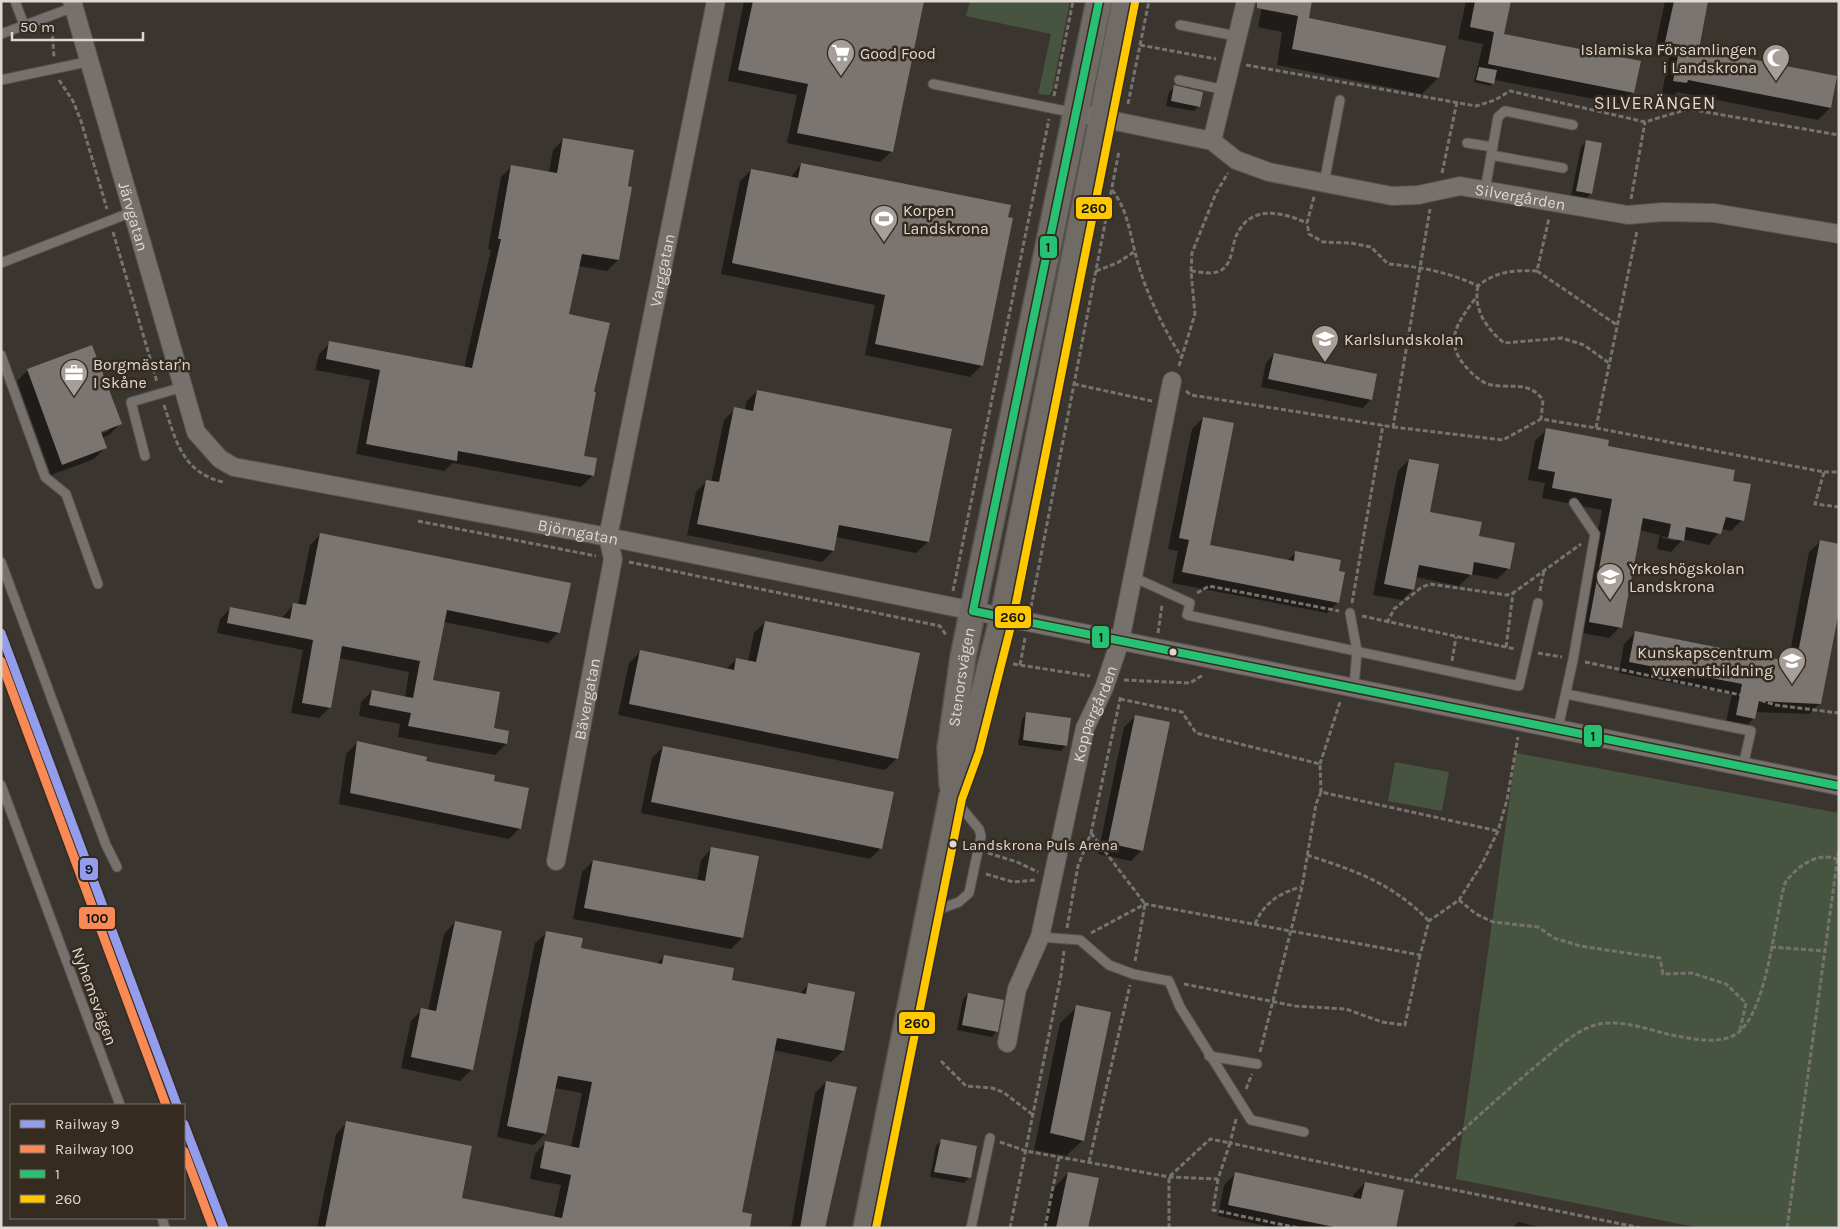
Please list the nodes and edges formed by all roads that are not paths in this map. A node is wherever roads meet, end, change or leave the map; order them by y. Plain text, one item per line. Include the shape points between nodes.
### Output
1 (15, 1) edge
2 (716, 1) edge
3 (1099, 1) edge
4 (1125, 1) edge
5 (1246, 1) edge
6 (73, 4) edge
7 (24, 25) junction
8 (1180, 25) dead end
9 (1, 34) edge
10 (1236, 36) junction
11 (91, 61) junction
12 (1, 80) edge
13 (1179, 80) dead end
14 (933, 84) dead end
15 (1225, 90) junction
16 (1340, 100) dead end
17 (1076, 113) junction
18 (1113, 121) junction
19 (1573, 125) dead end
20 (1212, 141) junction
21 (1467, 143) dead end
22 (1492, 151) junction
23 (1564, 168) dead end
24 (1321, 182) junction
25 (1485, 190) junction
26 (132, 212) junction
27 (1839, 234) edge
28 (1, 263) edge
29 (1, 355) edge
30 (1172, 381) road end
31 (183, 387) junction
32 (196, 432) joint
33 (145, 456) dead end
34 (1574, 503) dead end
35 (608, 537) junction
36 (1, 562) edge
37 (1133, 577) junction
38 (98, 584) dead end
39 (1538, 603) road end
40 (973, 611) junction
41 (1350, 613) road end
42 (1003, 616) junction
43 (1120, 641) junction
44 (1358, 651) junction
45 (1354, 687) junction
46 (1566, 694) junction
47 (1558, 728) junction
48 (1743, 766) junction
49 (1, 785) edge
50 (1839, 786) edge
51 (952, 796) junction
52 (556, 861) dead end
53 (117, 867) dead end
54 (930, 912) junction
55 (1040, 937) junction
56 (1007, 1043) dead end
57 (1209, 1056) junction
58 (1256, 1064) road end
59 (120, 1104) edge
60 (1304, 1132) dead end
61 (990, 1138) road end
62 (866, 1228) edge
63 (971, 1228) edge

1 - 7 lane
2 - 35 street, Varggatan
3 - 17 street, Stenorsvägen
4 - 18 street, Stenorsvägen
5 - 10 street
6 - 7 lane
6 - 11 street, Järvgatan
7 - 9 lane
8 - 10 lane
10 - 15 street
11 - 12 lane
11 - 26 street, Järvgatan
13 - 15 lane
14 - 17 lane
15 - 20 street
16 - 24 lane
17 - 18 street, Silvergården
17 - 40 street, Stenorsvägen
18 - 20 street, Silvergården
18 - 42 street, Stenorsvägen
19 - 22 lane via 1505,112 1498,117
20 - 24 street, Silvergården via 1236,160 1269,172
21 - 22 lane
22 - 23 lane
22 - 25 lane
24 - 25 street, Silvergården via 1392,196 1418,195 1460,186
25 - 27 street, Silvergården via 1634,214 1714,213
26 - 28 lane
26 - 31 street, Järvgatan
29 - 38 lane via 45,478 66,494
30 - 37 street, Koppargården
31 - 32 street, Järvgatan
31 - 33 lane via 131,402
32 - 35 street, Björngatan via 220,459 234,467
34 - 46 lane via 1595,534
35 - 40 street, Björngatan
35 - 52 street, Bävergatan via 613,559
36 - 53 lane via 106,846
37 - 43 street, Koppargården
37 - 44 lane via 1190,603 1187,614
39 - 44 lane via 1519,686
40 - 42 street, Björngatan
40 - 51 street, Stenorsvägen via 950,748
41 - 44 lane
42 - 43 street, Björngatan
42 - 51 street, Stenorsvägen via 969,750
43 - 45 street, Björngatan
43 - 55 street, Koppargården via 1116,679 1085,728
44 - 45 lane
45 - 47 street, Björngatan
46 - 47 lane
46 - 48 lane via 1751,731
47 - 48 street, Björngatan
48 - 50 street, Björngatan
49 - 59 lane, Nyhemsvägen
51 - 54 street, Stenorsvägen
51 - 54 lane via 981,836 969,893 959,902
54 - 62 street, Stenorsvägen
55 - 56 street, Koppargården via 1017,989
55 - 57 lane via 1080,940 1109,965 1133,974 1169,981 1180,1007
57 - 58 lane
57 - 60 lane via 1251,1120
61 - 63 lane

